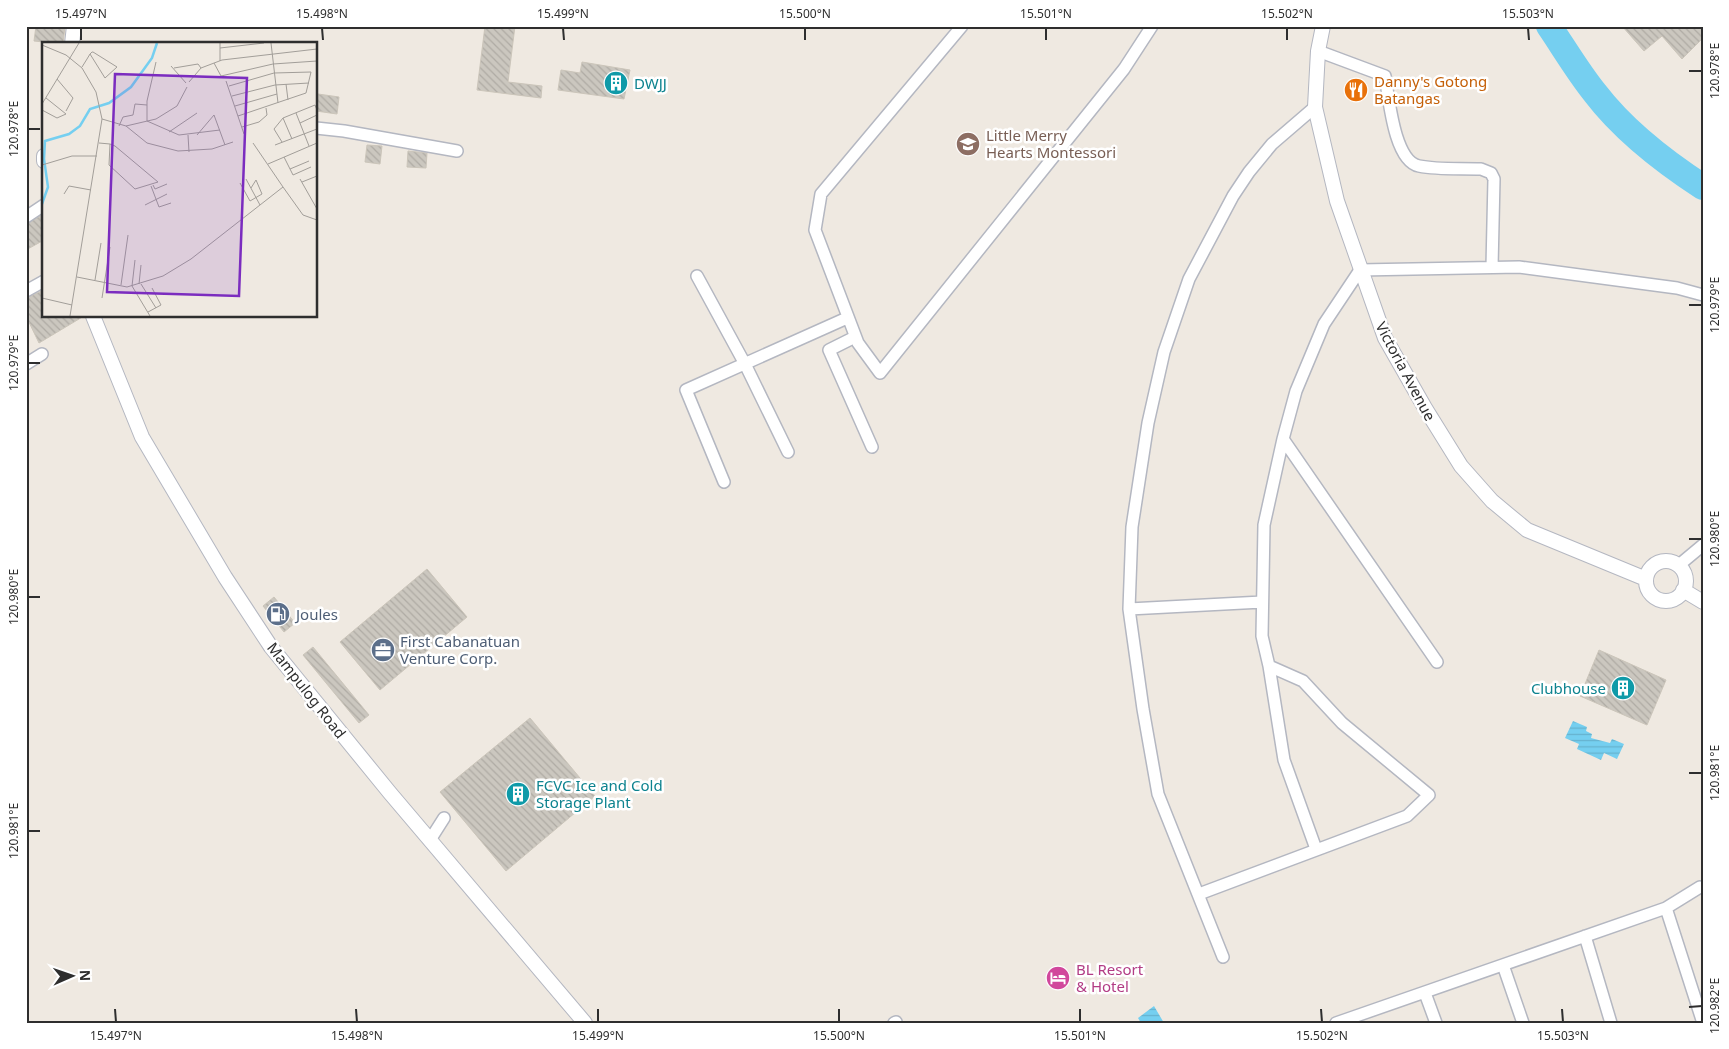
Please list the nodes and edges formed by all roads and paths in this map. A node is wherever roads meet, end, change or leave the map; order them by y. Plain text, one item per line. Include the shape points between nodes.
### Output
1 (74, 26) edge
2 (962, 26) edge
3 (1152, 26) edge
4 (1323, 26) edge
5 (72, 42) edge
6 (1318, 51) junction
7 (1315, 107) junction
8 (318, 128) edge
9 (457, 151) dead end
10 (42, 206) edge
11 (26, 217) edge
12 (1492, 267) junction
13 (1360, 270) junction
14 (697, 276) dead end
15 (42, 282) edge
16 (26, 291) edge
17 (1703, 295) edge
18 (94, 318) edge
19 (847, 318) junction
20 (855, 337) junction
21 (42, 354) dead end
22 (26, 364) edge
23 (745, 364) junction
24 (1283, 439) junction
25 (872, 447) dead end
26 (788, 452) dead end
27 (724, 482) dead end
28 (1703, 545) edge
29 (1679, 565) junction
30 (1646, 579) junction
31 (1683, 590) junction
32 (1262, 602) junction
33 (1703, 602) edge
34 (1129, 609) junction
35 (1437, 662) dead end
36 (1269, 666) junction
37 (444, 818) dead end
38 (430, 840) junction
39 (1316, 849) junction
40 (1700, 887) dead end
41 (1199, 894) junction
42 (1666, 908) junction
43 (1585, 936) junction
44 (1223, 957) dead end
45 (1504, 965) junction
46 (1425, 993) junction
47 (1338, 1022) edge
48 (585, 1023) edge
49 (1436, 1023) edge
50 (1523, 1023) edge
51 (1611, 1023) edge
52 (1703, 1023) edge

1 - 5 street
2 - 19 street via 822,194 815,230
3 - 20 street via 1124,69 880,373
4 - 6 street, Victoria Avenue
6 - 7 street, Victoria Avenue
6 - 12 street via 1385,76 1400,150 1407,160 1418,166 1481,169 1491,173 1494,179
7 - 13 street, Victoria Avenue via 1337,201
7 - 34 street via 1272,144 1249,172 1189,279 1164,352 1148,423 1132,527
8 - 9 street
10 - 11 street
12 - 13 street
12 - 17 street via 1677,288
13 - 24 street via 1324,324 1296,391
13 - 30 street, Victoria Avenue via 1385,338 1461,466 1492,501 1527,530
14 - 23 street
15 - 16 street
18 - 38 street, Mampulog Road via 142,437 225,577 281,659
19 - 20 street
19 - 23 street
20 - 25 street via 829,350
21 - 22 street
23 - 26 street
23 - 27 street via 686,390
24 - 32 street via 1264,525
24 - 35 street
28 - 29 street
29 - 30 street via 1667,561 1656,564
29 - 31 street via 1686,577
30 - 31 street via 1650,592 1660,600 1674,599
31 - 33 street
32 - 34 street
32 - 36 street via 1262,636
34 - 41 street via 1158,794
36 - 39 street via 1284,760
36 - 39 street via 1302,682 1342,723 1428,795 1407,816
37 - 38 street
38 - 48 street, Mampulog Road
39 - 41 street
40 - 42 street
41 - 44 street
42 - 43 street
42 - 52 street
43 - 45 street
43 - 51 street
45 - 46 street
45 - 50 street
46 - 47 street
46 - 49 street

